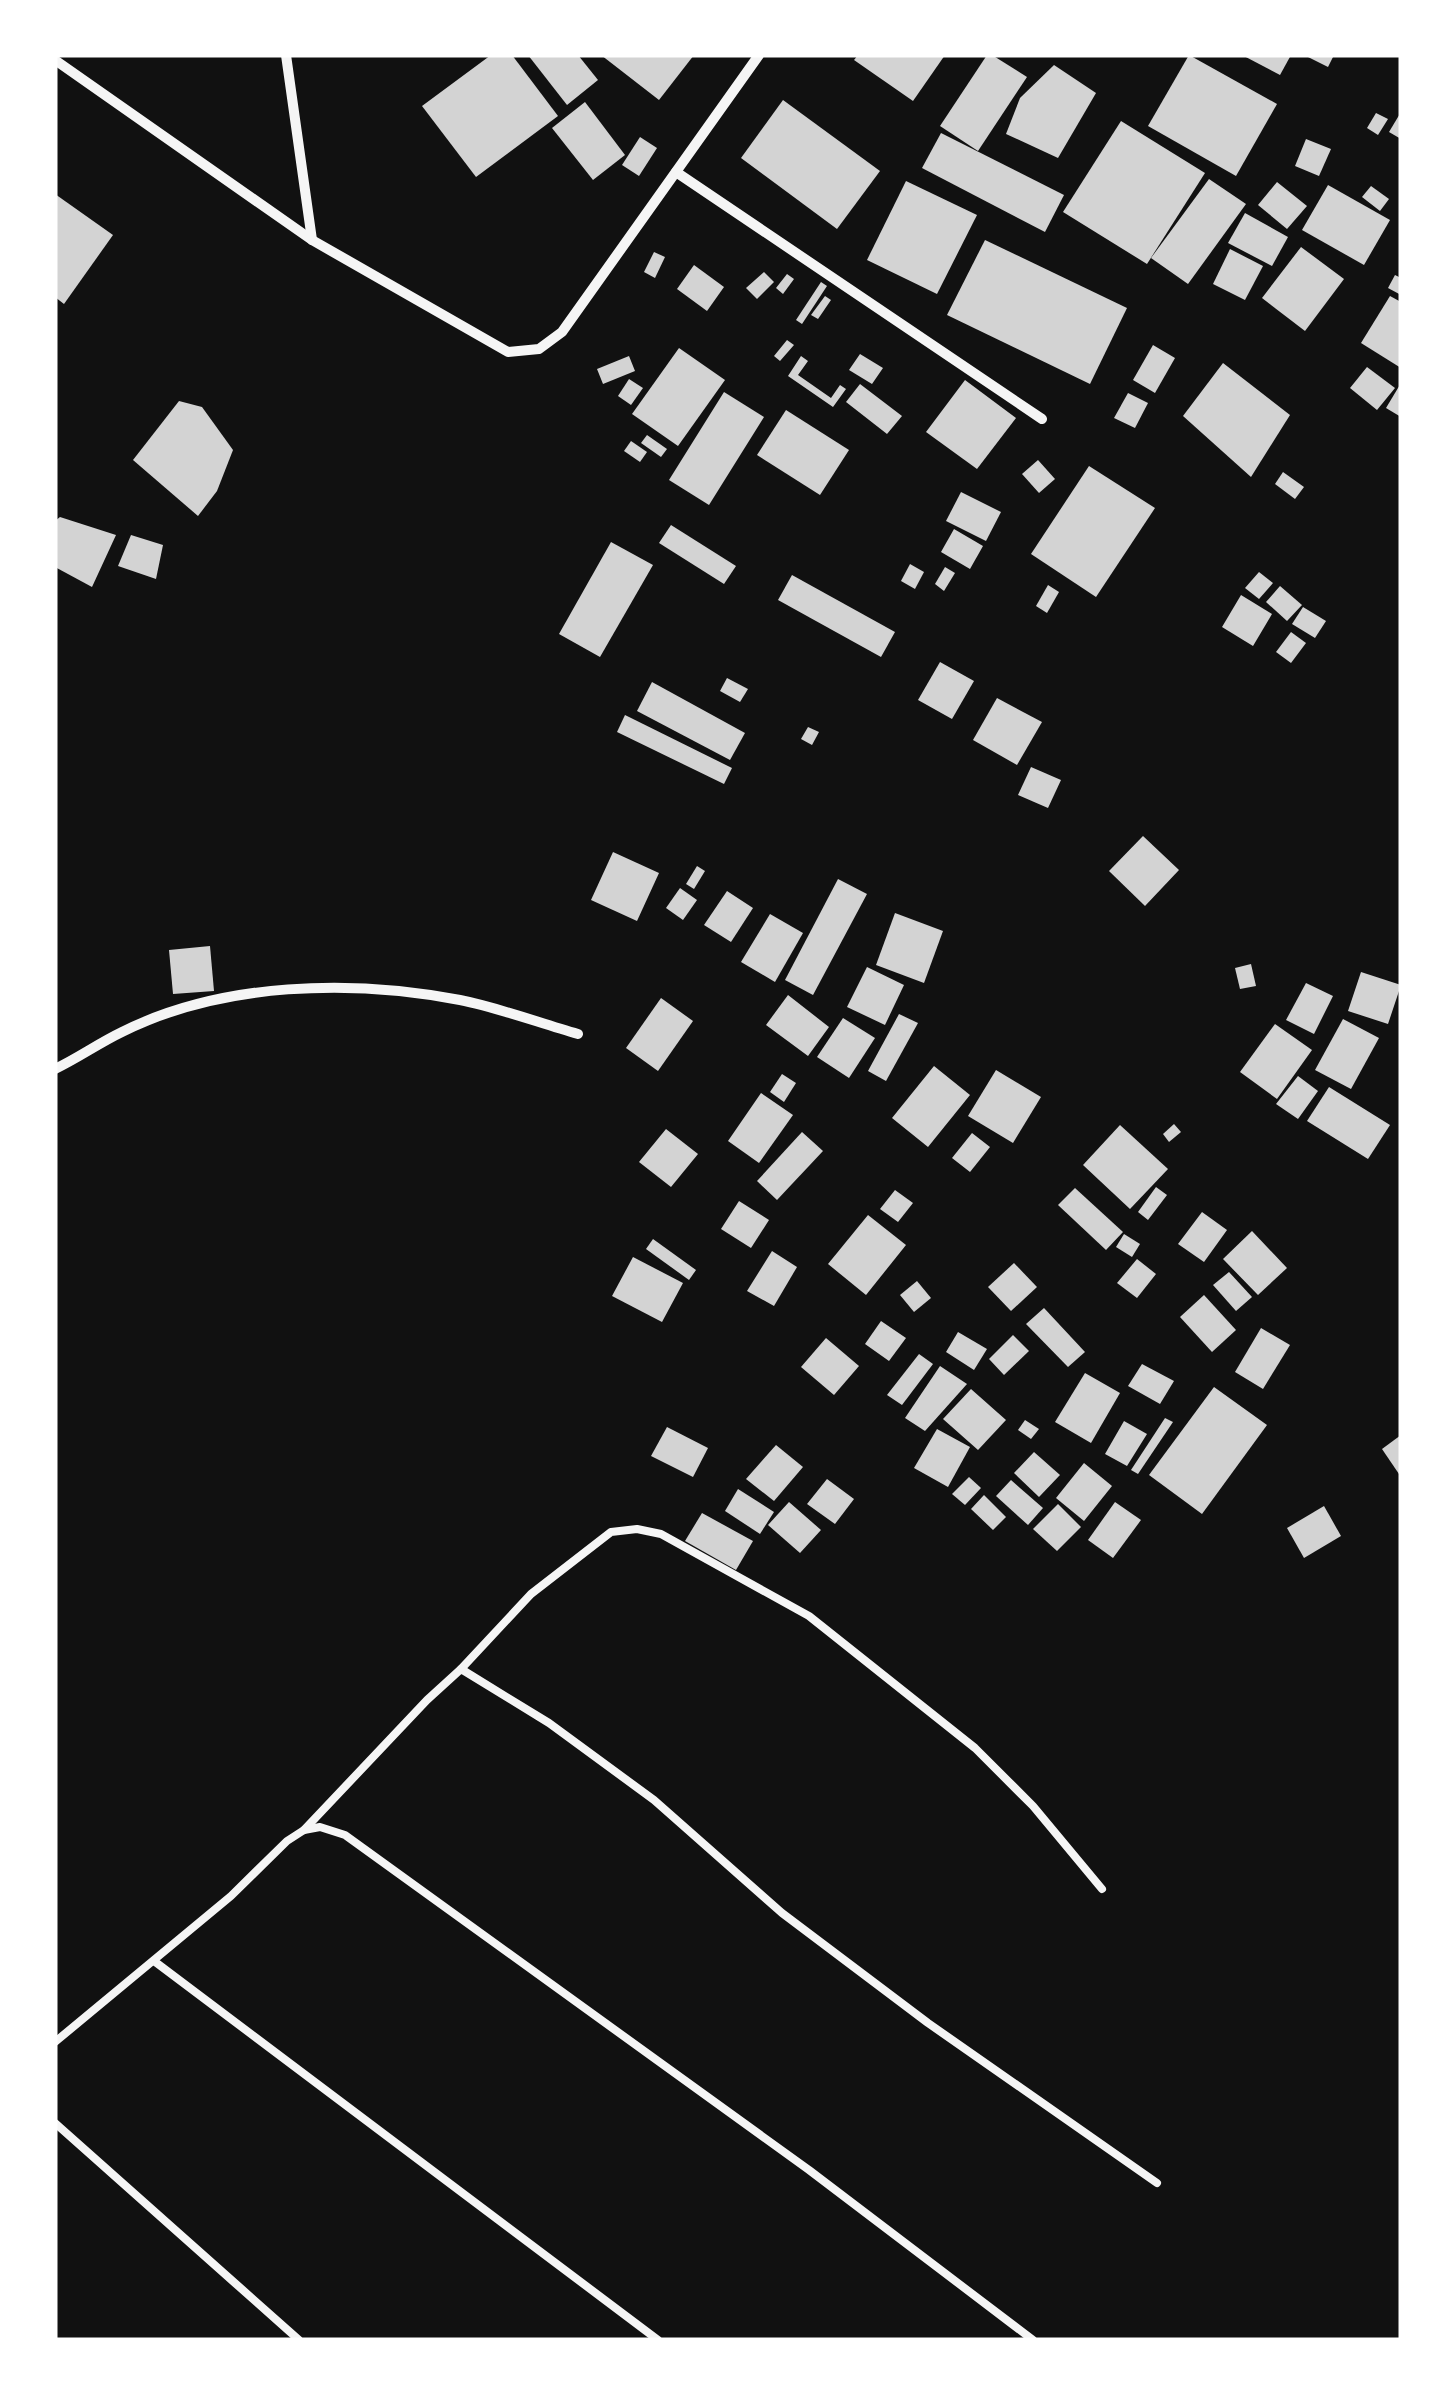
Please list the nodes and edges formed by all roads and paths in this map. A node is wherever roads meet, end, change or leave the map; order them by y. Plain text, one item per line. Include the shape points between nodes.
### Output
1 (286, 55) edge
2 (759, 55) edge
3 (55, 60) edge
4 (676, 172) junction
5 (312, 240) junction
6 (1042, 419) dead end
7 (578, 1034) dead end
8 (55, 1069) edge
9 (461, 1669) junction
10 (304, 1830) junction
11 (1102, 1890) dead end
12 (154, 1962) junction
13 (55, 2042) edge
14 (55, 2123) edge
15 (1158, 2183) dead end
16 (299, 2340) edge
17 (658, 2340) edge
18 (1033, 2340) edge

1 - 5 street
2 - 4 street
3 - 5 street
4 - 5 street via 562,332 538,349 508,352
4 - 6 street
7 - 8 street via 462,1000 381,989 290,990 202,1003 124,1030
9 - 10 lane
9 - 11 lane via 531,1594 611,1532 661,1534 809,1616 960,1736 1032,1806
9 - 15 lane via 549,1722 654,1800 782,1913
10 - 12 lane
10 - 18 lane via 344,1835
12 - 13 lane
12 - 17 lane
14 - 16 lane

